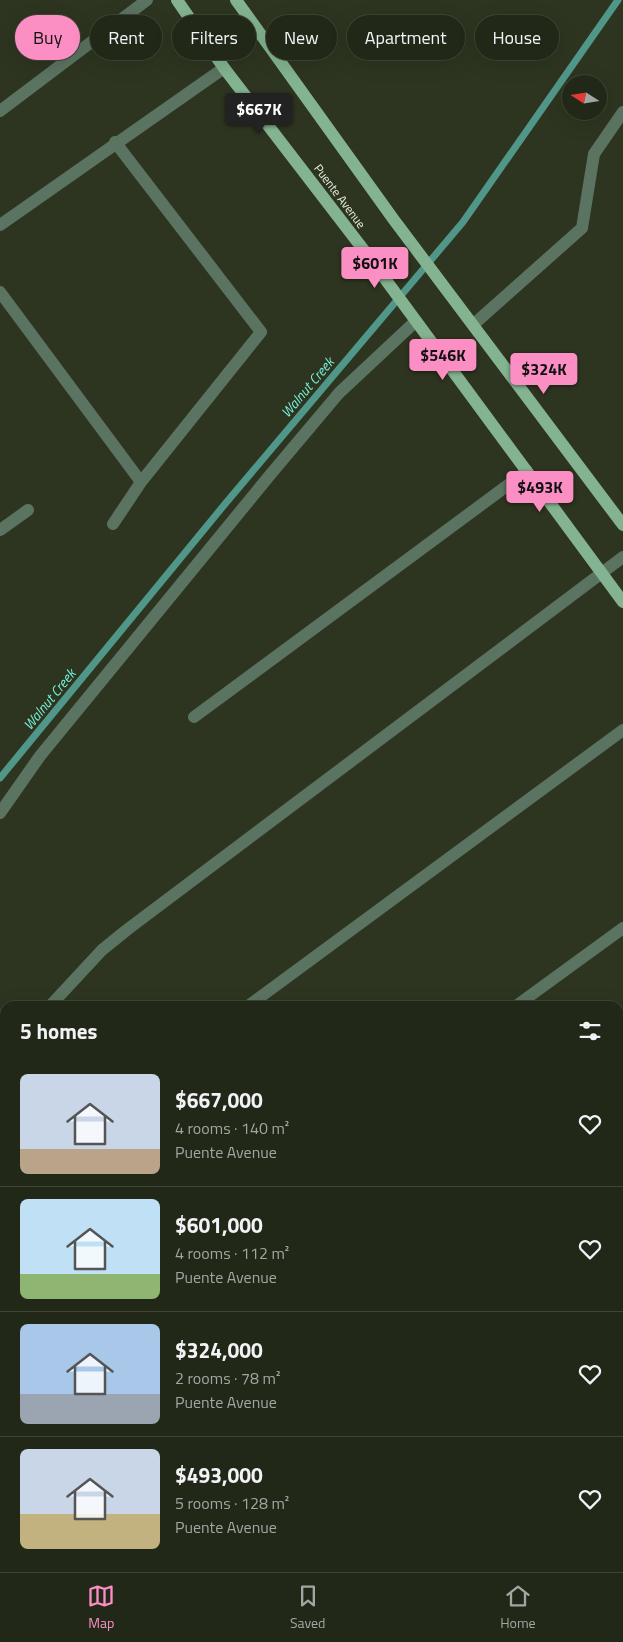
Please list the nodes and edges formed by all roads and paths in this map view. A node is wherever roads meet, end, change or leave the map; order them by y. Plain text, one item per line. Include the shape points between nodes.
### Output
1 (147, 0) edge
2 (177, 0) edge
3 (236, 0) edge
4 (224, 68) junction
5 (0, 111) edge
6 (623, 112) edge
7 (115, 142) junction
8 (0, 225) edge
9 (0, 292) edge
10 (416, 322) junction
11 (474, 324) junction
12 (527, 471) junction
13 (141, 482) junction
14 (28, 510) dead end
15 (620, 516) edge
16 (113, 524) dead end
17 (0, 530) edge
18 (623, 557) edge
19 (601, 573) junction
20 (623, 602) edge
21 (194, 717) dead end
22 (623, 730) edge
23 (0, 813) edge
24 (623, 928) edge
25 (55, 1001) edge
26 (255, 1001) edge
27 (523, 1001) edge

1 - 5 street
2 - 4 main road, Puente Avenue
3 - 11 main road via 394,220
4 - 7 street
4 - 10 main road, Puente Avenue
6 - 11 street via 594,154 582,228
7 - 8 street
7 - 13 street via 261,332
9 - 13 street
10 - 12 main road, Puente Avenue
10 - 23 street via 340,393 40,756
11 - 15 main road
12 - 19 main road, Puente Avenue
12 - 21 street
13 - 16 street
14 - 17 street
18 - 19 street
19 - 20 main road, Puente Avenue
19 - 25 street via 128,929 102,950
22 - 26 street
24 - 27 street

